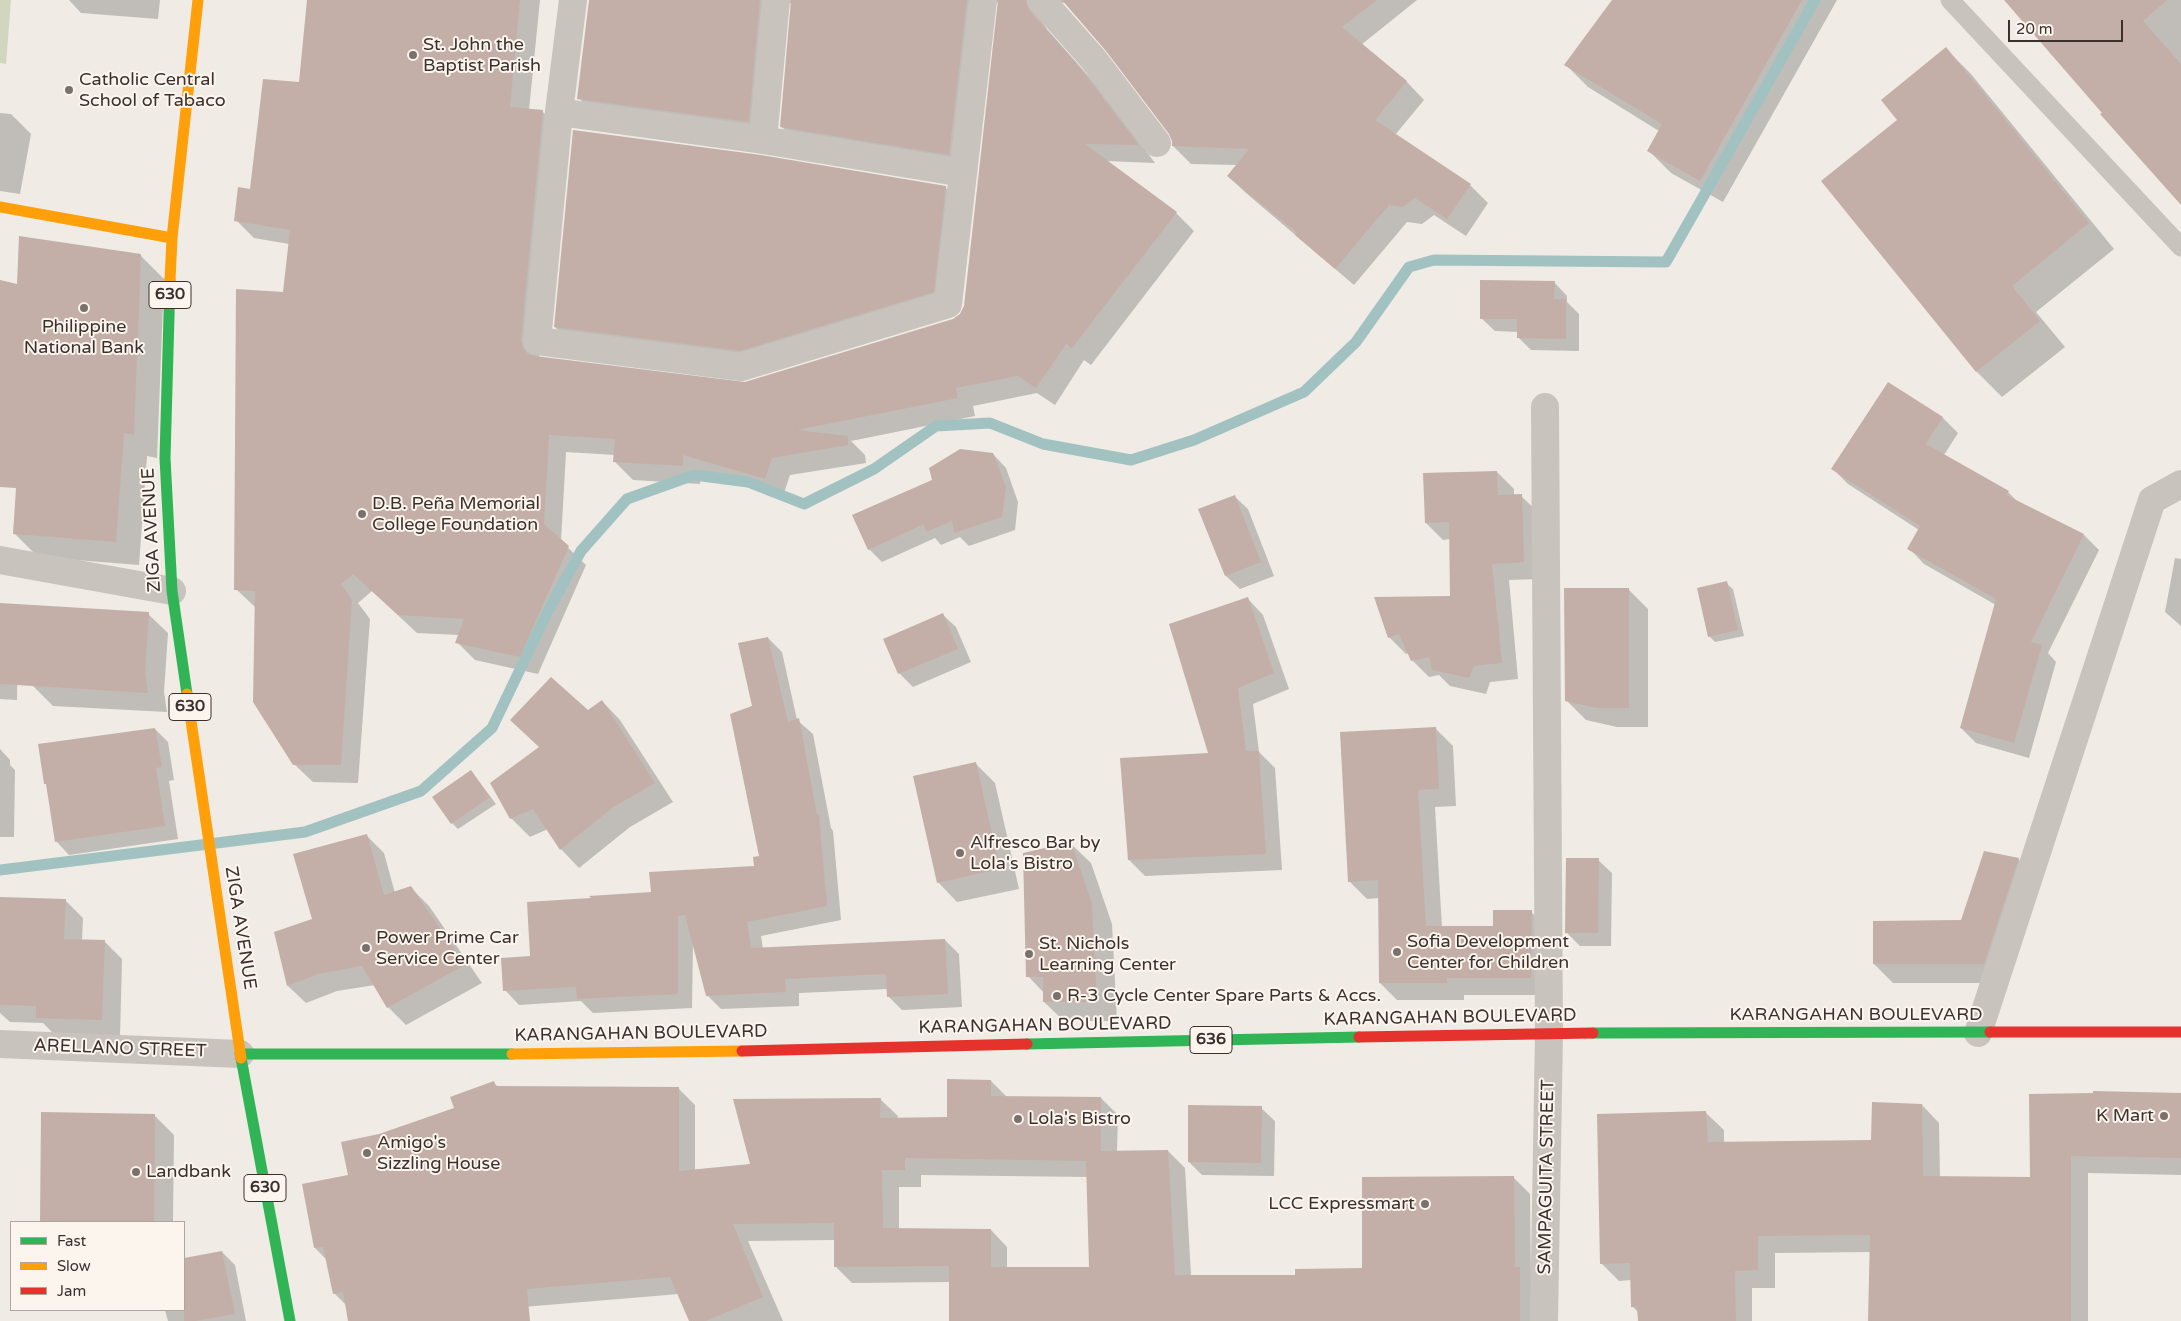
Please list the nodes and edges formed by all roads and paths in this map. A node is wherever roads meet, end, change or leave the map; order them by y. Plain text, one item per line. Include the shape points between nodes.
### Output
1 (198, 0) edge
2 (573, 0) edge
3 (776, 0) edge
4 (983, 0) edge
5 (1041, 0) edge
6 (1950, 0) edge
7 (560, 112) junction
8 (762, 140) junction
9 (1157, 143) dead end
10 (963, 173) junction
11 (0, 207) edge
12 (172, 238) junction
13 (2181, 247) edge
14 (1545, 407) dead end
15 (2181, 484) edge
16 (0, 560) edge
17 (172, 591) junction
18 (2181, 1032) edge
19 (1550, 1033) junction
20 (1978, 1033) junction
21 (0, 1044) edge
22 (240, 1054) junction
23 (290, 1321) edge
24 (1544, 1321) edge

1 - 12 main road, ZIGA AVENUE / 630
2 - 7 street
3 - 8 street
4 - 10 street
5 - 9 street via 1094,60
6 - 13 lane
7 - 8 street
7 - 10 street via 537,341 741,367 948,304
8 - 10 street
11 - 12 main road
12 - 17 main road, ZIGA AVENUE / 630 via 165,458
14 - 19 street, SAMPAGUITA STREET
15 - 20 street via 2152,500
16 - 17 street
17 - 22 main road, ZIGA AVENUE / 630
18 - 20 main road, KARANGAHAN BOULEVARD / 636
19 - 20 main road, KARANGAHAN BOULEVARD / 636
19 - 22 main road, KARANGAHAN BOULEVARD / 636 via 587,1054
19 - 24 street, SAMPAGUITA STREET
21 - 22 street, ARELLANO STREET
22 - 23 main road, 630

